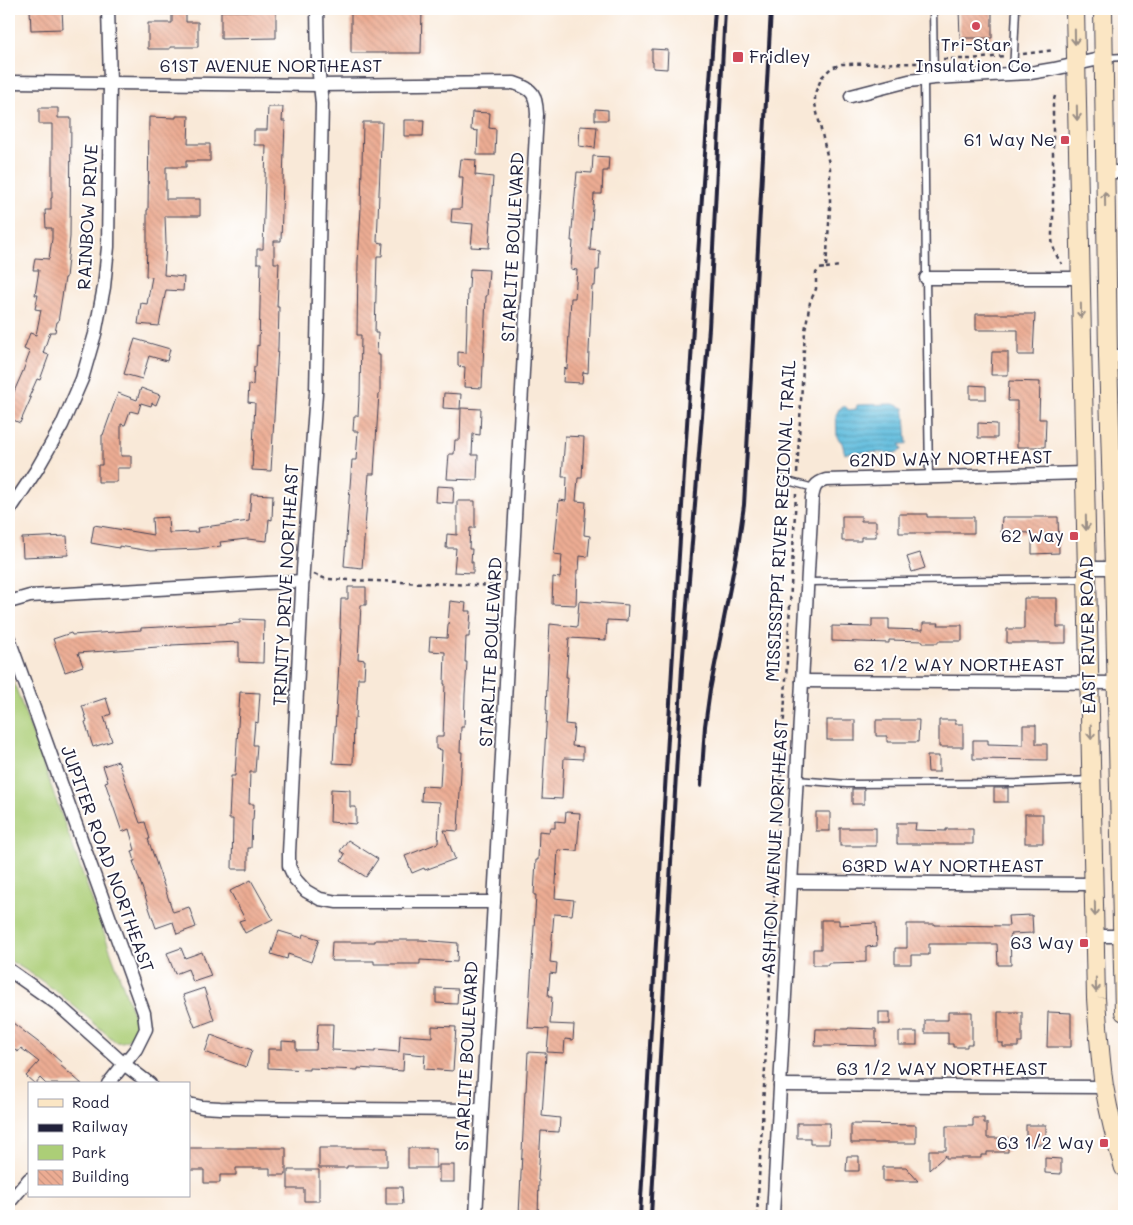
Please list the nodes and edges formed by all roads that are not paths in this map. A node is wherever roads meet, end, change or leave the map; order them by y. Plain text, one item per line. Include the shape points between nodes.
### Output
1 (108, 9) edge
2 (317, 9) edge
3 (933, 9) edge
4 (1016, 9) edge
5 (1075, 9) edge
6 (1103, 9) edge
7 (1124, 57) edge
8 (1104, 58) junction
9 (1076, 64) junction
10 (1013, 74) junction
11 (929, 78) junction
12 (9, 82) edge
13 (110, 82) junction
14 (320, 85) junction
15 (530, 91) joint
16 (850, 96) dead end
17 (1105, 172) junction
18 (1124, 172) edge
19 (926, 278) junction
20 (1081, 278) junction
21 (1116, 356) edge
22 (1085, 473) junction
23 (930, 478) junction
24 (784, 480) dead end
25 (816, 485) junction
26 (9, 511) edge
27 (1119, 568) edge
28 (1087, 574) junction
29 (303, 576) junction
30 (807, 582) junction
31 (9, 602) edge
32 (9, 639) edge
33 (802, 681) junction
34 (1089, 683) junction
35 (1116, 683) junction
36 (797, 780) junction
37 (1092, 780) junction
38 (792, 882) junction
39 (1095, 884) junction
40 (494, 902) junction
41 (1096, 936) junction
42 (1123, 936) edge
43 (9, 970) edge
44 (1124, 1012) edge
45 (124, 1064) junction
46 (110, 1082) edge
47 (147, 1082) edge
48 (780, 1085) junction
49 (1104, 1087) junction
50 (190, 1104) edge
51 (481, 1110) junction
52 (1124, 1168) edge
53 (28, 1180) edge
54 (9, 1203) edge
55 (476, 1216) edge
56 (773, 1216) edge

1 - 13 street, RAINBOW DRIVE
2 - 14 street, TRINITY DRIVE NORTHEAST
3 - 11 lane via 934,60
4 - 10 lane
5 -> 9 main road, EAST RIVER ROAD
6 - 8 main road, EAST RIVER ROAD
7 - 8 lane
8 - 9 street
8 - 17 main road, EAST RIVER ROAD
9 - 10 street
9 -> 20 main road, EAST RIVER ROAD
10 - 11 street
11 - 16 street
11 - 19 lane
12 - 13 street, 61ST AVENUE NORTHEAST
13 - 14 street, 61ST AVENUE NORTHEAST
13 - 26 street, RAINBOW DRIVE via 108,247 95,334 82,379 62,425
14 - 15 street, 61ST AVENUE NORTHEAST via 514,83 526,86
14 - 29 street, TRINITY DRIVE NORTHEAST via 316,393
15 - 40 street, STARLITE BOULEVARD via 536,100 538,114
17 - 18 street
21 -> 17 main road, EAST RIVER ROAD
19 - 20 street
19 - 23 lane
20 -> 22 main road, EAST RIVER ROAD
21 - 27 main road, EAST RIVER ROAD
22 - 23 street, 62ND WAY NORTHEAST
22 -> 28 main road, EAST RIVER ROAD
23 - 25 street, 62ND WAY NORTHEAST via 826,480
24 - 25 lane
25 - 30 street, ASHTON AVENUE NORTHEAST via 812,498
27 - 28 street
27 - 35 main road, EAST RIVER ROAD
28 - 30 lane
28 - 34 main road, EAST RIVER ROAD
29 - 31 street via 30,596
29 - 40 street, TRINITY DRIVE NORTHEAST via 289,853 289,866 295,879 320,899 337,902
30 - 33 street, ASHTON AVENUE NORTHEAST
32 - 45 street, JUPITER ROAD NORTHEAST via 144,1013 146,1029
33 - 34 street, 62 1/2 WAY NORTHEAST
33 - 36 street, ASHTON AVENUE NORTHEAST
34 - 35 street, 62 1/2 WAY NORTHEAST
34 -> 37 main road, EAST RIVER ROAD
35 - 42 main road, EAST RIVER ROAD
36 - 37 lane via 846,784
36 - 38 street, ASHTON AVENUE NORTHEAST
37 - 39 main road, EAST RIVER ROAD
38 - 39 street, 63RD WAY NORTHEAST
38 - 48 street, ASHTON AVENUE NORTHEAST
39 -> 41 main road, EAST RIVER ROAD
40 - 51 street, STARLITE BOULEVARD
41 - 42 street
41 -> 49 main road, EAST RIVER ROAD via 1096,998
42 - 44 main road, EAST RIVER ROAD
43 - 45 street via 56,1003
45 - 46 street, JUPITER ROAD NORTHEAST
45 - 47 street
48 - 49 street, 63 1/2 WAY NORTHEAST
48 - 56 street, ASHTON AVENUE NORTHEAST
49 - 52 main road, EAST RIVER ROAD
50 - 51 street via 220,1108
51 - 55 street, STARLITE BOULEVARD
53 - 54 street

